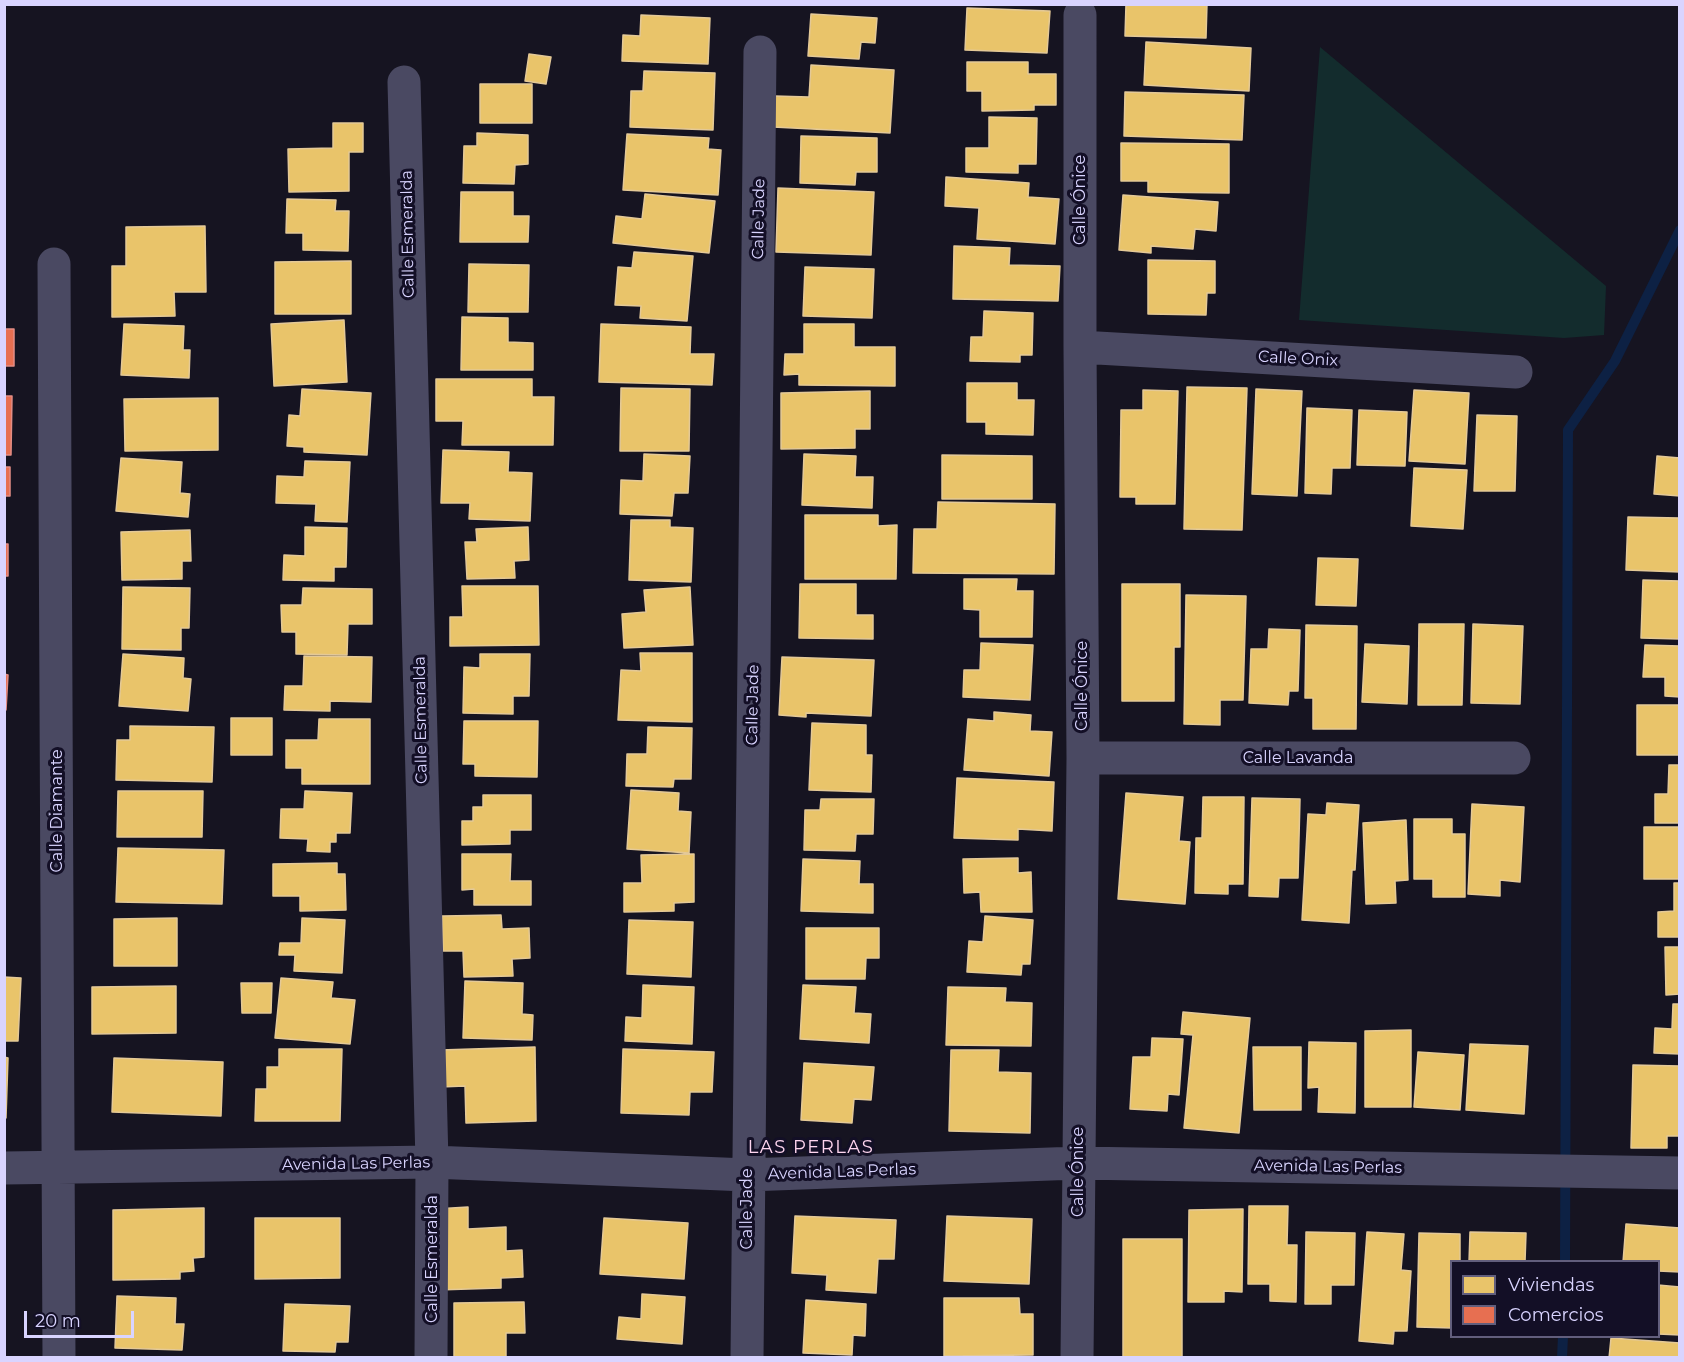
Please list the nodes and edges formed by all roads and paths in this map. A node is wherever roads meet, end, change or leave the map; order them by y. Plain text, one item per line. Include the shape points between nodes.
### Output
1 (1080, 15) dead end
2 (760, 52) dead end
3 (404, 82) dead end
4 (54, 264) dead end
5 (1080, 347) junction
6 (1516, 372) dead end
7 (1083, 758) junction
8 (1514, 758) dead end
9 (432, 1162) junction
10 (1077, 1163) junction
11 (4, 1168) edge
12 (59, 1168) junction
13 (1680, 1173) edge
14 (747, 1175) junction
15 (59, 1358) edge
16 (431, 1358) edge
17 (747, 1358) edge
18 (1077, 1358) edge

1 - 5 street, Calle Ónice
2 - 14 street, Calle Jade
3 - 9 street, Calle Esmeralda
4 - 12 street, Calle Diamante
5 - 6 street, Calle Onix
5 - 7 street, Calle Ónice
7 - 8 street, Calle Lavanda
7 - 10 street, Calle Ónice
9 - 12 street, Avenida Las Perlas
9 - 14 street, Avenida Las Perlas
9 - 16 street, Calle Esmeralda
10 - 13 street, Avenida Las Perlas
10 - 14 street, Avenida Las Perlas
10 - 18 street, Calle Ónice
11 - 12 street, Avenida Las Perlas
12 - 15 street, Calle Diamante
14 - 17 street, Calle Jade

